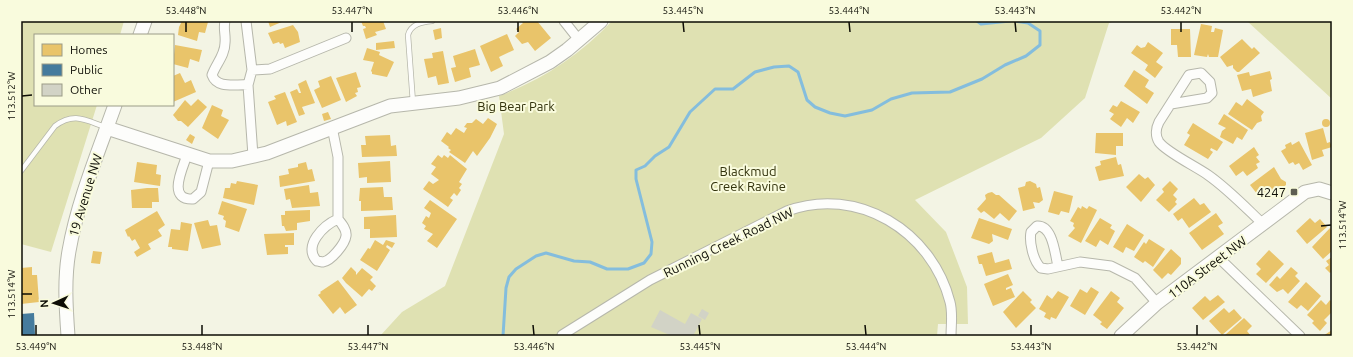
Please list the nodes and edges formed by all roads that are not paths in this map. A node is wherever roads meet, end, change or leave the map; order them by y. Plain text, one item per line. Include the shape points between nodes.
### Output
1 (145, 21) edge
2 (225, 21) edge
3 (246, 21) edge
4 (432, 21) edge
5 (564, 21) edge
6 (601, 21) edge
7 (140, 34) edge
8 (346, 38) dead end
9 (579, 40) junction
10 (252, 70) junction
11 (248, 85) junction
12 (413, 104) junction
13 (1171, 104) junction
14 (115, 106) edge
15 (107, 128) junction
16 (332, 128) junction
17 (187, 155) junction
18 (253, 156) junction
19 (209, 161) junction
20 (21, 171) edge
21 (1332, 193) edge
22 (338, 219) junction
23 (1263, 224) junction
24 (1219, 258) junction
25 (1058, 266) junction
26 (1158, 303) junction
27 (562, 335) edge
28 (1123, 335) edge
29 (68, 336) edge
30 (951, 336) edge
31 (1300, 336) edge

1 - 7 street
2 - 11 street via 225,43 221,59 212,75 214,81 218,84
3 - 10 street
4 - 12 lane via 419,22 408,35
5 - 9 street
6 - 9 street
8 - 10 street via 270,68
9 - 12 street via 537,70 500,88 459,98
10 - 11 street
11 - 18 street
12 - 16 street via 385,107
13 - 13 street via 1191,74 1201,73 1212,86 1212,93 1207,98
13 - 23 street via 1157,126 1160,142 1218,182
14 - 15 street, 19 Avenue NW
15 - 17 street
15 - 20 lane via 71,117 62,120
15 - 29 street, 19 Avenue NW via 77,212 69,251 66,283
16 - 18 street
16 - 22 street via 338,157
17 - 19 street
17 - 19 street via 178,185 179,194 183,198 194,199 201,192
18 - 19 street via 232,161
21 - 23 street, 110A Street NW via 1323,189 1308,191
22 - 22 street via 346,231 343,244 328,260 317,261 311,250 312,245 327,226
23 - 24 street, 110A Street NW
24 - 26 street, 110A Street NW
24 - 31 street
25 - 25 street, 110A Street NW via 1049,233 1044,227 1037,226 1030,235 1036,262 1043,269
25 - 26 street, 110A Street NW via 1085,262 1111,266 1135,278
26 - 28 street
27 - 30 street, Running Creek Road NW via 650,280 783,213 810,204 828,203 859,207 873,212 888,219 913,240 930,260 945,288 951,308

